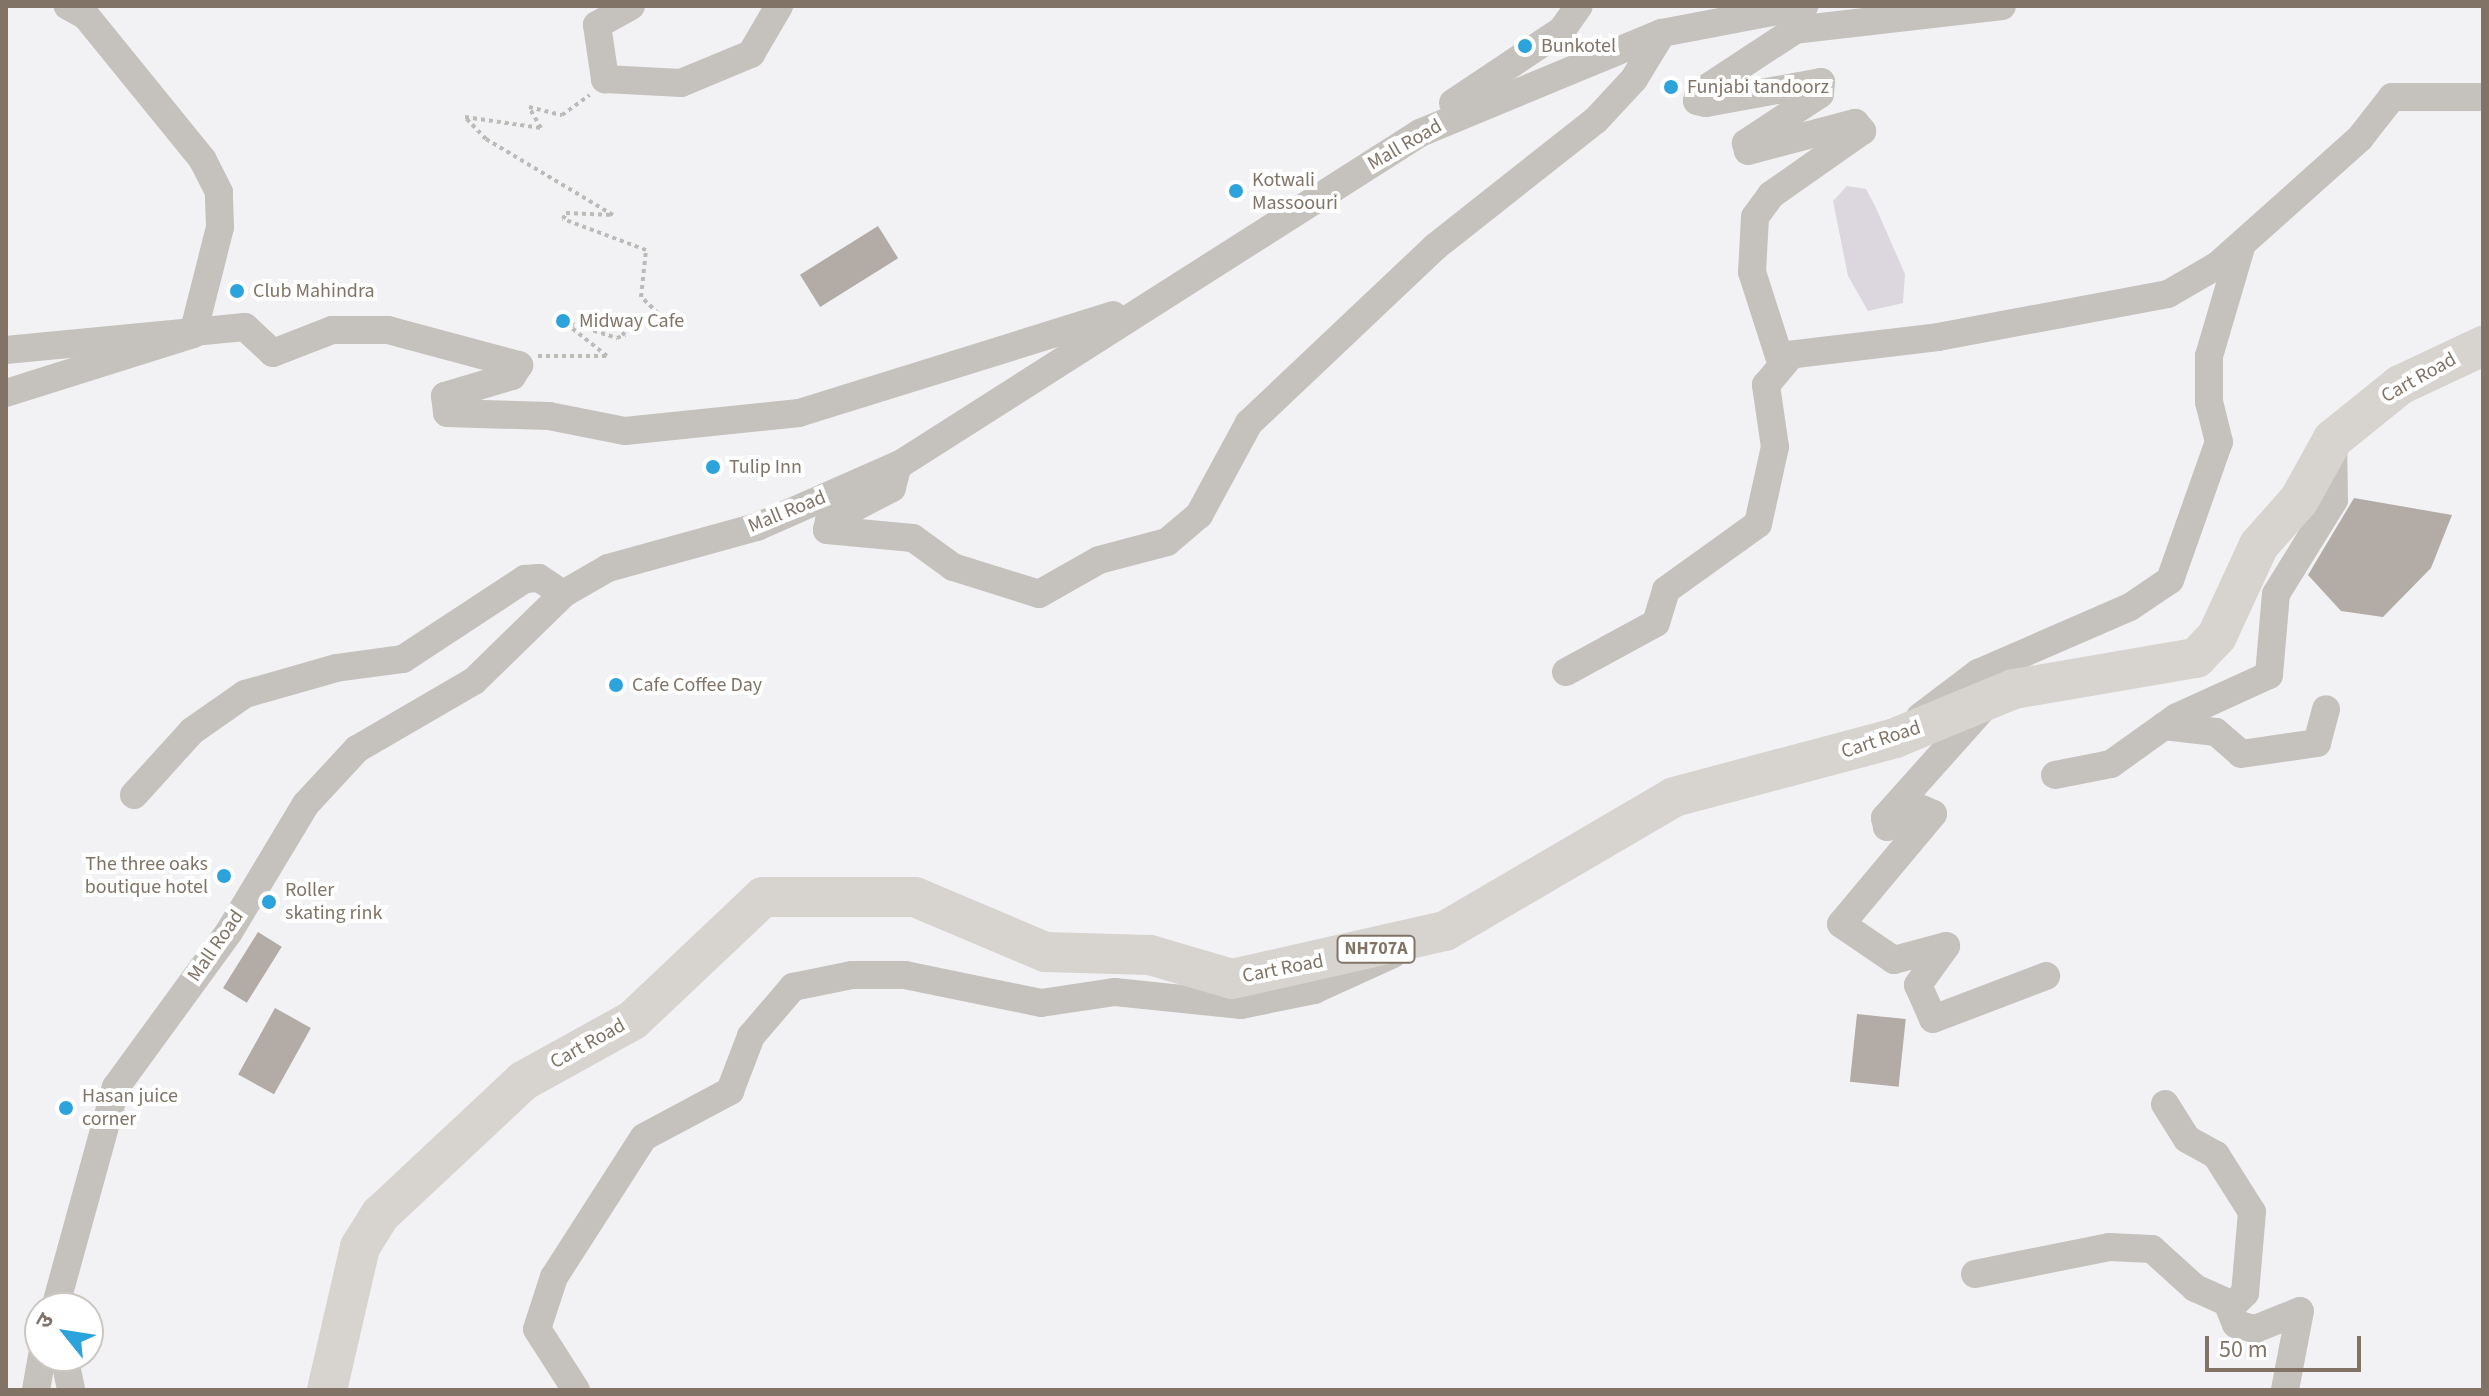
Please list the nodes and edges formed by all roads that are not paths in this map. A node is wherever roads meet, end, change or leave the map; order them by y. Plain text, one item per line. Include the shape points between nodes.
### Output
1 (68, 6) edge
2 (631, 6) edge
3 (779, 6) edge
4 (1579, 6) edge
5 (1804, 6) edge
6 (2002, 6) edge
7 (1662, 33) junction
8 (2483, 97) edge
9 (1420, 133) junction
10 (2245, 238) junction
11 (1138, 308) junction
12 (193, 334) junction
13 (2483, 346) edge
14 (6, 350) edge
15 (1788, 359) junction
16 (6, 393) edge
17 (2333, 439) junction
18 (898, 465) junction
19 (563, 594) junction
20 (1566, 672) dead end
21 (1997, 694) junction
22 (2326, 709) dead end
23 (2164, 726) junction
24 (1895, 738) junction
25 (2055, 775) dead end
26 (134, 795) dead end
27 (1413, 939) junction
28 (2046, 976) dead end
29 (2165, 1104) dead end
30 (1975, 1274) dead end
31 (59, 1292) edge
32 (2230, 1308) junction
33 (327, 1390) edge
34 (576, 1390) edge
35 (2285, 1390) edge

1 - 12 street via 86,16 188,138 219,192 220,227
2 - 3 street via 597,25 605,79 681,83 751,54
4 - 9 street via 1562,30
5 - 7 street, Mall Road
6 - 15 street via 1795,30 1699,93 1697,101 1706,103 1821,82 1820,94 1746,143 1748,151 1855,123 1862,131 1771,195 1755,217 1752,272 1773,348
7 - 9 street, Mall Road
7 - 18 street via 1634,79 1596,120 1435,247 1249,423 1199,515 1167,542 1099,560 1039,594 953,567 913,538 827,530 829,521 892,488
8 - 10 street via 2392,97 2360,138
9 - 11 street, Mall Road
10 - 15 street via 2199,279 2137,303
10 - 24 street via 2209,356 2219,442 2170,580 2130,607 1978,673
11 - 12 street via 746,424 612,431 549,416 443,409 445,396 512,376 519,365 462,344 388,330 332,330 273,353 245,327
11 - 18 street, Mall Road
12 - 14 street
12 - 16 street
13 - 17 highway, Cart Road / NH707A via 2400,385
15 - 20 street via 1766,385 1775,447 1758,524 1666,590 1654,625
17 - 21 highway, Cart Road / NH707A via 2299,500 2259,545 2205,653
17 - 23 street via 2334,500 2272,605 2273,670 2258,684
18 - 19 street, Mall Road via 757,527 608,568
19 - 26 street via 539,578 525,579 403,659 336,668 245,694 192,731
19 - 31 street, Mall Road via 474,681 357,749 306,804 229,932 116,1087
21 - 24 highway, Cart Road / NH707A
21 - 28 street via 1885,818 1887,827 1922,809 1933,814 1841,924 1894,960 1947,947 1918,985 1933,1019
22 - 23 street via 2317,743 2241,754 2216,732
23 - 25 street via 2111,764
24 - 27 highway, Cart Road / NH707A via 1674,797 1606,831 1477,917
27 - 33 highway, Cart Road / NH707A via 1232,979 1130,952 1045,952 915,897 763,897 633,1020 523,1081 381,1214 360,1247
27 - 34 street via 1345,978 1241,1005 1145,992 1041,1003 905,975 852,975 793,987 751,1036 730,1091 665,1119 644,1137 554,1277 538,1308 537,1329
29 - 32 street via 2187,1139 2216,1155 2252,1212 2245,1293
30 - 32 street via 2138,1246
32 - 35 street via 2236,1324 2255,1329 2300,1311

